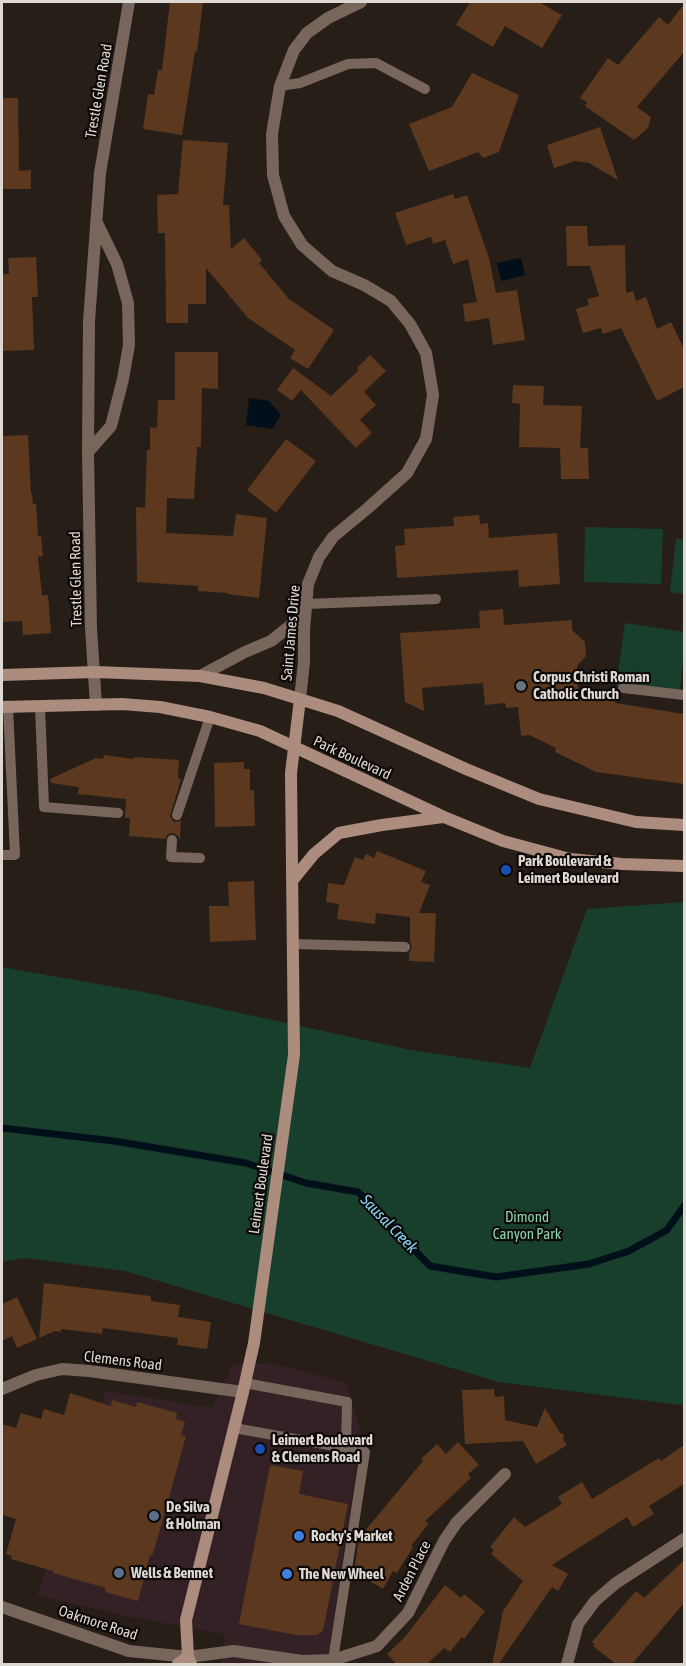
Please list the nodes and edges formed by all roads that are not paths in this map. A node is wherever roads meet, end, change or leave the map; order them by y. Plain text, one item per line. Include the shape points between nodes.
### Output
1 (129, 2) edge
2 (361, 2) edge
3 (280, 86) junction
4 (425, 89) dead end
5 (96, 222) junction
6 (88, 452) junction
7 (436, 598) dead end
8 (306, 609) junction
9 (95, 672) junction
10 (2, 675) edge
11 (200, 676) junction
12 (623, 688) dead end
13 (684, 695) edge
14 (300, 699) junction
15 (96, 705) junction
16 (40, 706) junction
17 (5, 707) edge
18 (210, 717) junction
19 (294, 747) junction
20 (118, 813) dead end
21 (177, 815) dead end
22 (444, 817) junction
23 (684, 825) edge
24 (172, 840) dead end
25 (2, 855) edge
26 (200, 858) dead end
27 (684, 866) edge
28 (292, 881) junction
29 (293, 944) junction
30 (405, 947) dead end
31 (244, 1387) junction
32 (2, 1389) edge
33 (234, 1428) junction
34 (345, 1448) junction
35 (505, 1474) dead end
36 (684, 1539) edge
37 (2, 1607) edge
38 (333, 1660) junction
39 (186, 1662) edge
40 (567, 1665) edge

1 - 5 street, Trestle Glen Road via 100,173
2 - 3 street, Saint James Drive via 307,33 294,50
3 - 4 lane via 300,83 348,63 376,63
3 - 8 street, Saint James Drive via 272,134 273,175 284,216 302,245 332,271 391,302 410,324 426,353 433,395 426,439 406,473 333,537 308,584
5 - 6 street, Trestle Glen Road via 89,321
5 - 6 street via 117,264 128,303 129,345 111,426
6 - 9 street, Trestle Glen Road
7 - 8 lane
8 - 11 street via 271,641
8 - 14 street, Saint James Drive
9 - 10 main road
9 - 11 main road
9 - 15 street, Trestle Glen Road
11 - 14 main road
12 - 13 lane
14 - 19 main road, Leimert Boulevard
14 - 23 main road via 338,711 538,799 636,822
15 - 16 main road, Park Boulevard
15 - 18 main road, Park Boulevard via 160,707
16 - 17 main road, Park Boulevard
16 - 20 lane via 44,807
17 - 25 lane via 15,855
18 - 19 main road, Park Boulevard via 260,731
18 - 21 lane
19 - 22 main road, Park Boulevard
19 - 28 main road, Leimert Boulevard
22 - 27 main road, Park Boulevard via 503,842 570,858
22 - 28 main road via 339,833 314,854
24 - 26 lane via 171,857
28 - 29 main road, Leimert Boulevard
29 - 30 lane
29 - 31 main road, Leimert Boulevard via 294,1055 254,1343
31 - 32 street, Clemens Road via 63,1369
31 - 33 main road, Leimert Boulevard
31 - 34 lane via 347,1402
33 - 34 lane
33 - 39 main road, Leimert Boulevard via 186,1620
34 - 38 lane via 365,1452
35 - 38 street, Arden Place via 458,1522 444,1541 408,1613 378,1646
36 - 40 street via 595,1601 578,1624
37 - 39 street, Oakmore Road via 129,1651
38 - 39 street, Arden Place via 302,1661 234,1651

